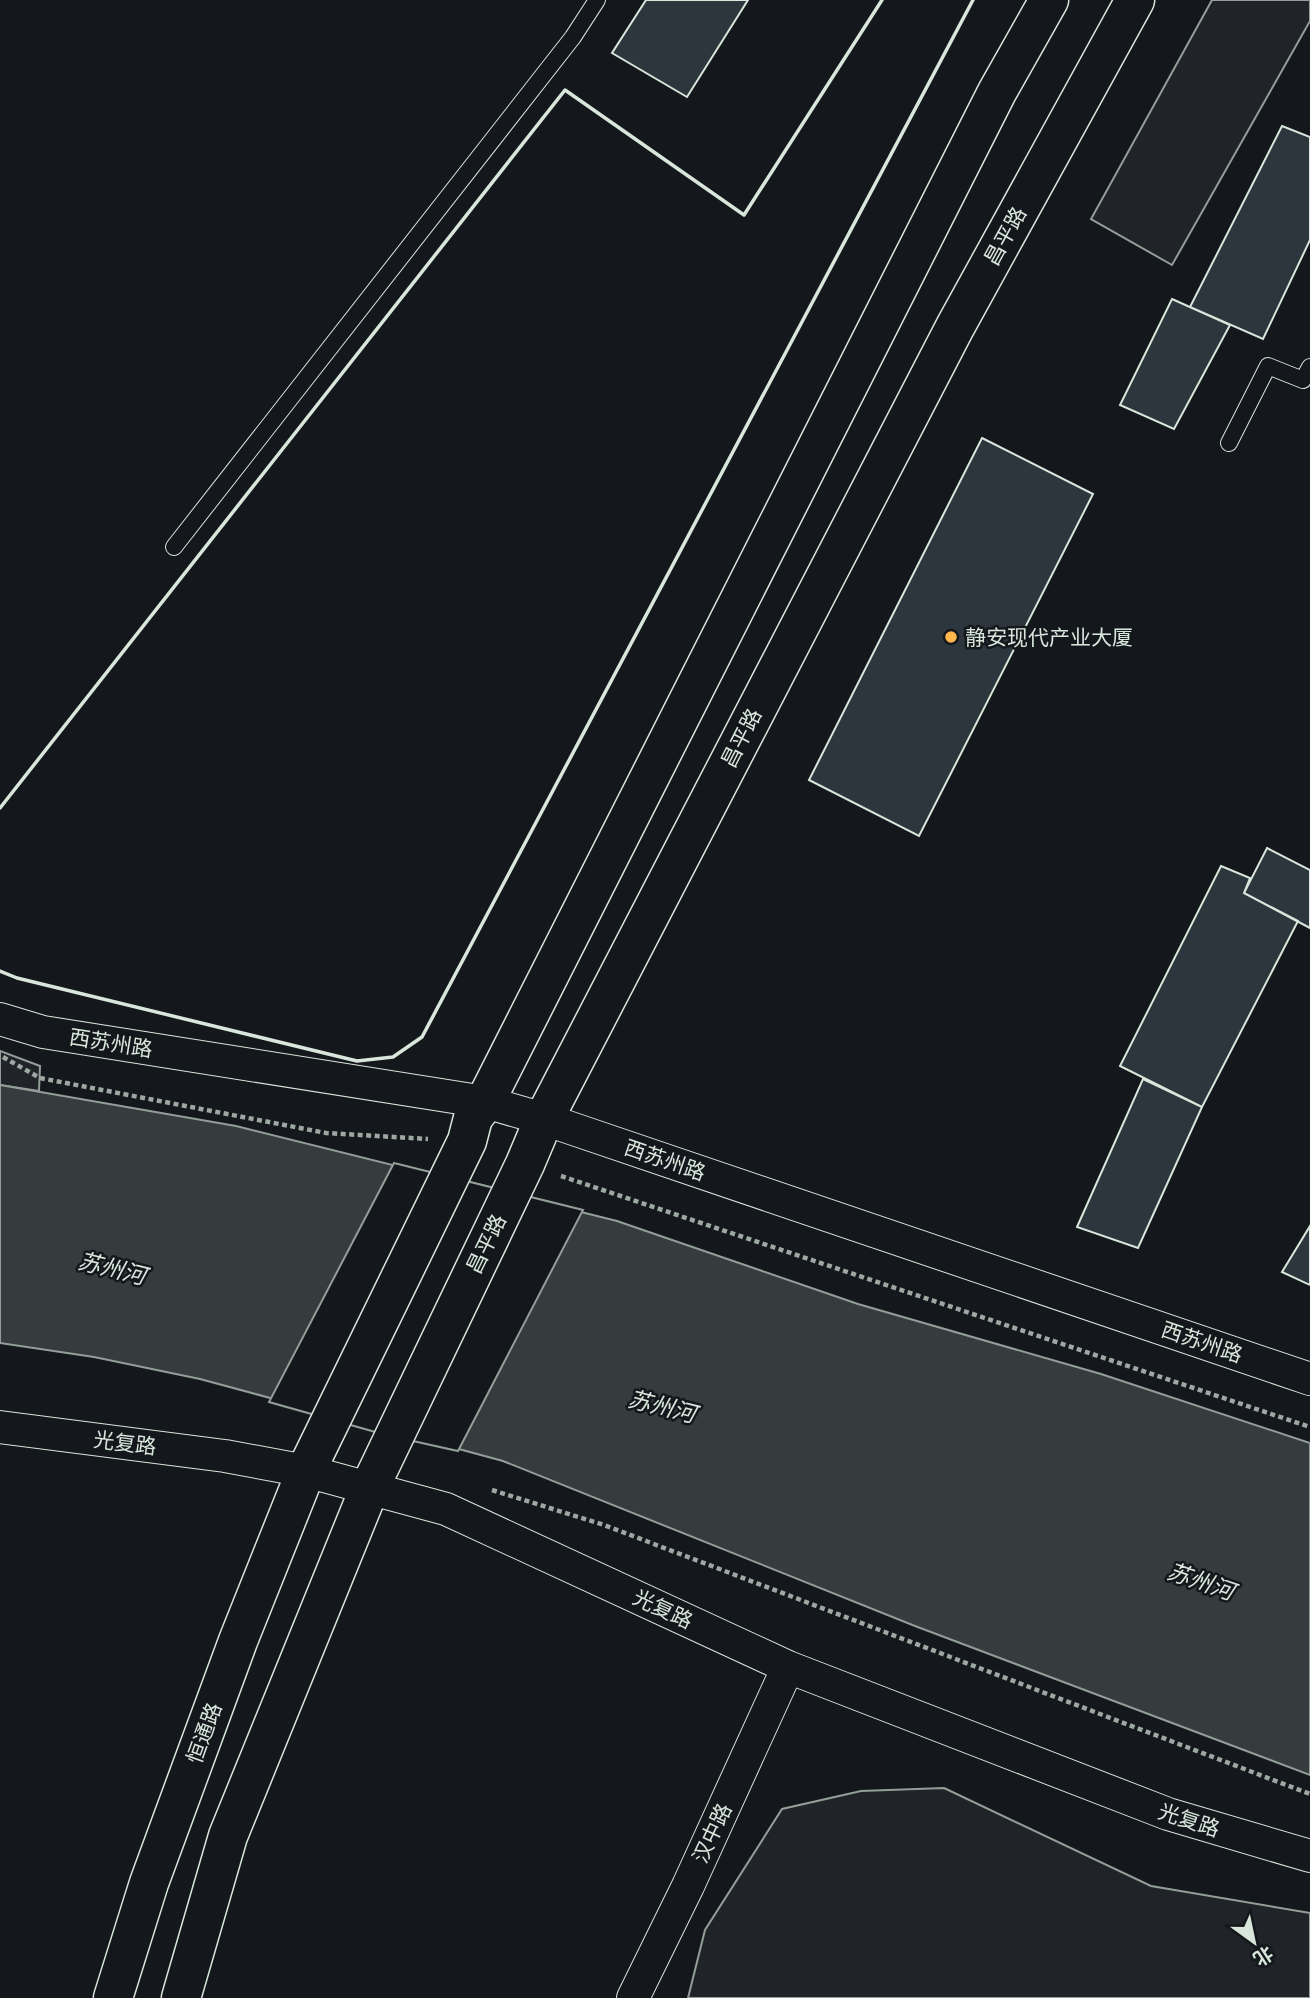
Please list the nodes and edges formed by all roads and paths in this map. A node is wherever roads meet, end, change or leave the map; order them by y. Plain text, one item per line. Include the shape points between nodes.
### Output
1 (597, 0) edge
2 (1049, 0) edge
3 (1135, 0) edge
4 (1310, 367) edge
5 (1229, 443) dead end
6 (174, 547) dead end
7 (0, 1019) edge
8 (0, 1056) edge
9 (485, 1102) junction
10 (544, 1119) junction
11 (467, 1141) junction
12 (525, 1164) junction
13 (1310, 1379) edge
14 (0, 1427) edge
15 (1310, 1427) edge
16 (315, 1456) junction
17 (377, 1472) junction
18 (487, 1488) dead end
19 (788, 1667) junction
20 (1310, 1794) edge
21 (1310, 1856) edge
22 (113, 1998) edge
23 (181, 1998) edge
24 (633, 1998) edge

1 - 6 lane via 573,37
2 - 9 main road via 997,92
3 - 10 main road, 昌平路 via 955,327
4 - 5 lane via 1303,380 1268,366
7 - 9 street, 西苏州路 via 43,1032
8 - 11 path via 40,1078 326,1133
9 - 10 street, 西苏州路
9 - 11 main road via 473,1118
10 - 12 main road, 昌平路
10 - 13 street, 西苏州路
11 - 16 main road
12 - 15 path
12 - 17 main road, 昌平路
14 - 16 street, 光复路 via 225,1456
16 - 17 street, 光复路
16 - 22 main road, 恒通路 via 233,1653 149,1883
17 - 19 street, 光复路 via 446,1509
17 - 23 main road via 228,1836
18 - 20 path via 604,1525
19 - 21 street, 光复路 via 1168,1814
19 - 24 street, 汉中路

